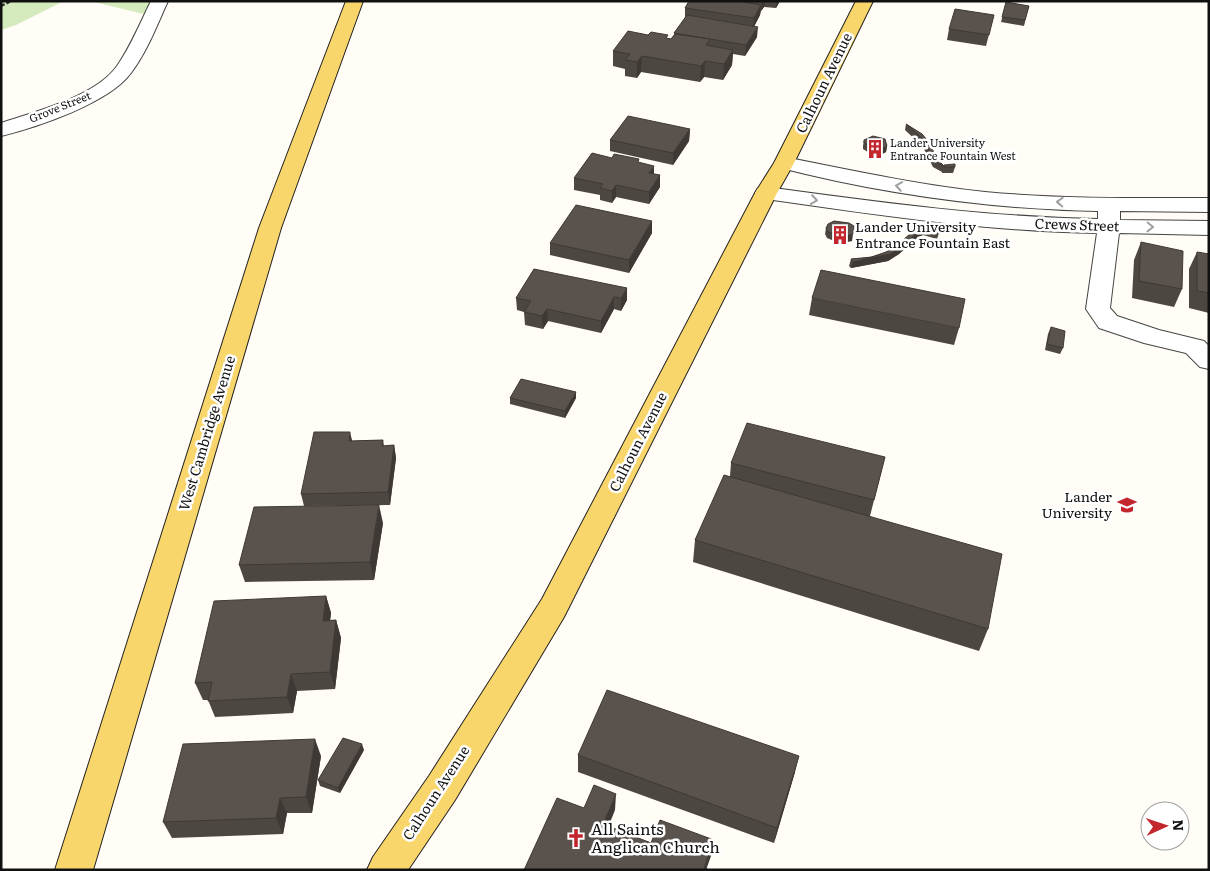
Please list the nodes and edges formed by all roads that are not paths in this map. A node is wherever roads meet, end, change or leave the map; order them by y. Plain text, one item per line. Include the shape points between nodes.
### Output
1 (160, 1) edge
2 (354, 1) edge
3 (865, 1) edge
4 (1, 130) edge
5 (784, 163) junction
6 (766, 193) junction
7 (1209, 205) edge
8 (1109, 215) junction
9 (1209, 228) edge
10 (1209, 361) edge
11 (74, 870) edge
12 (386, 870) edge

1 - 4 street, Grove Street via 124,71 112,82 85,98
2 - 11 main road, West Cambridge Avenue via 270,228
3 - 5 main road, Calhoun Avenue
5 - 6 main road, Calhoun Avenue
8 -> 5 street, Crews Street via 955,195
6 -> 8 street, Crews Street via 940,217 1041,225
6 - 12 main road, Calhoun Avenue via 552,608 442,788
7 - 8 street, Crews Street
8 -> 9 street, Crews Street
8 - 10 street via 1098,310 1108,322 1195,347

